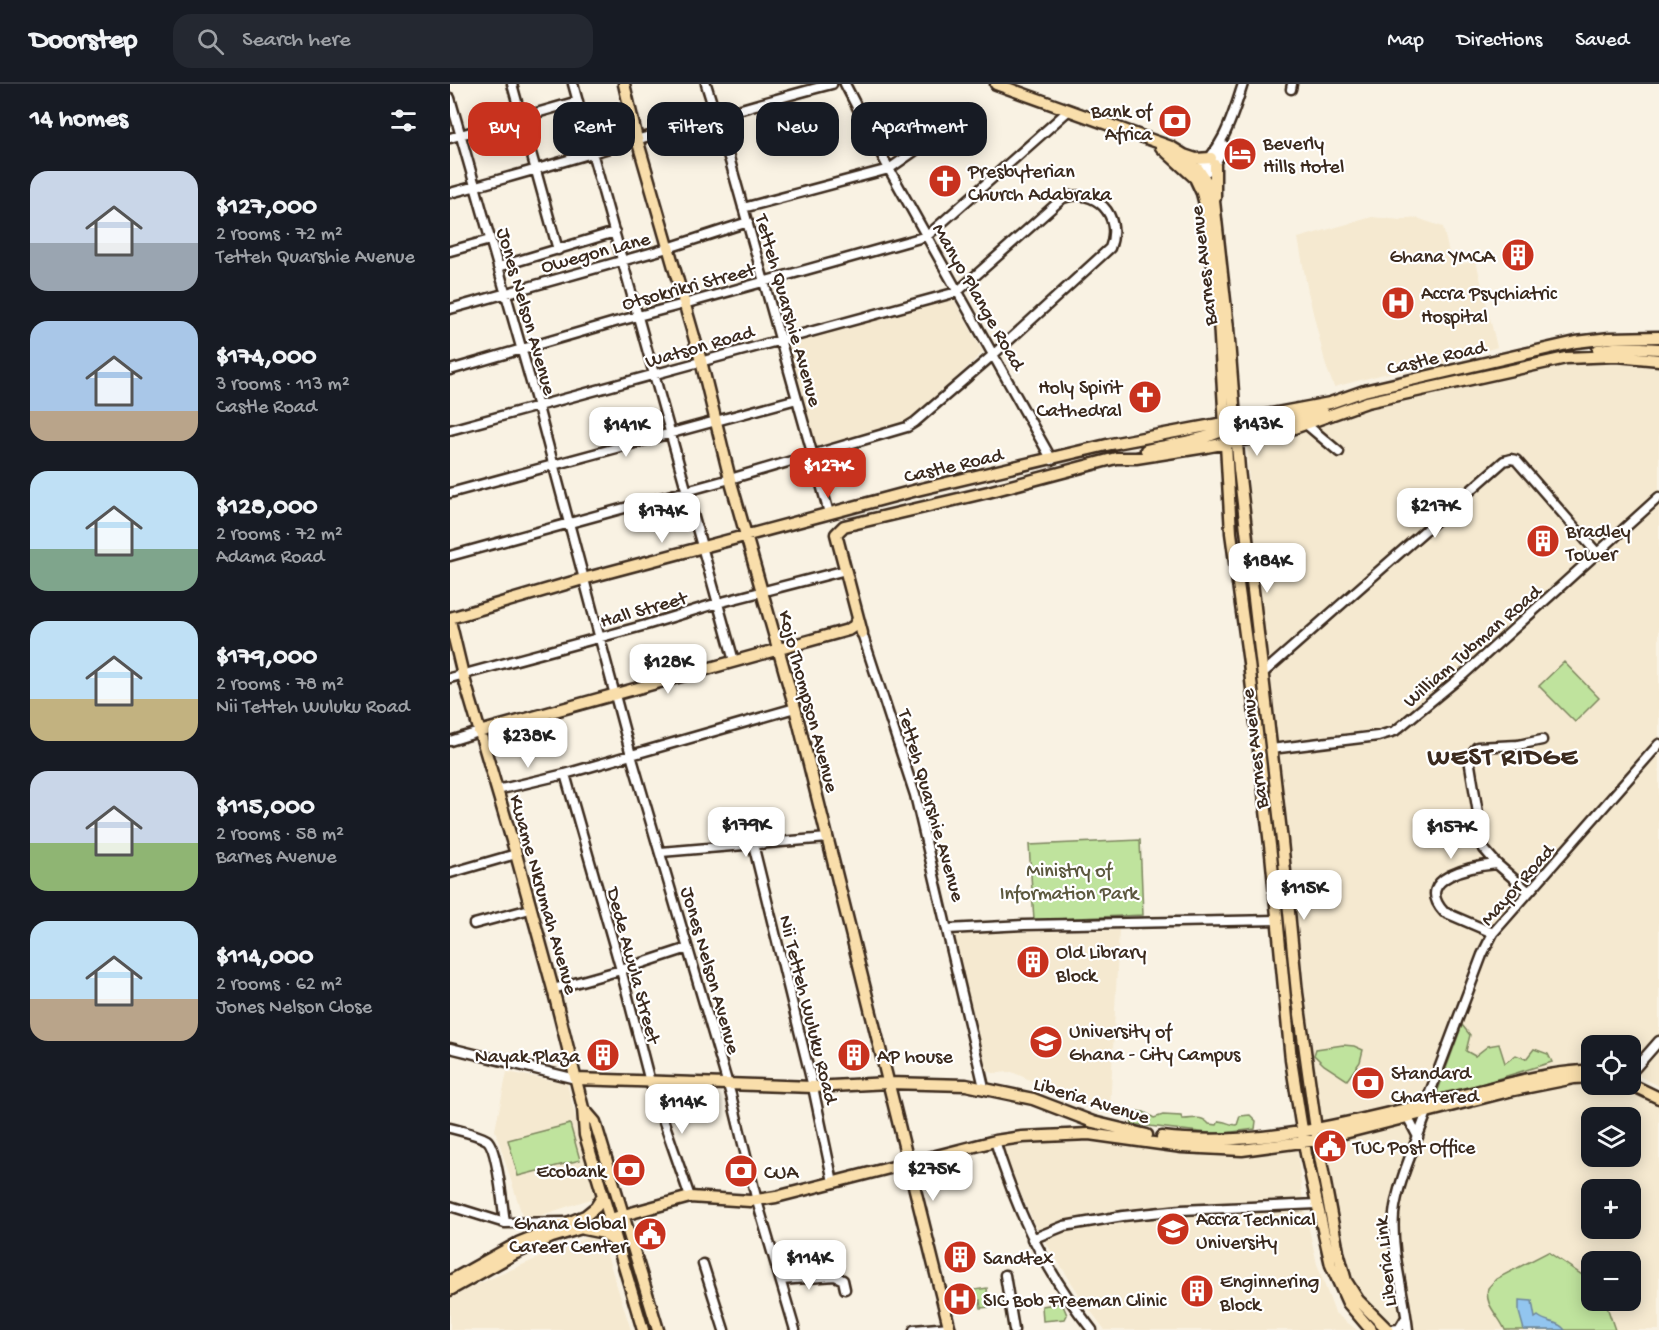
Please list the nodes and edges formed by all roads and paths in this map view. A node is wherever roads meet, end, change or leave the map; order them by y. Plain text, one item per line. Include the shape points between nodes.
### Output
1 (512, 84) edge
2 (573, 84) edge
3 (624, 84) edge
4 (706, 84) edge
5 (832, 84) edge
6 (845, 84) edge
7 (996, 84) edge
8 (1243, 84) edge
9 (802, 88) edge
10 (450, 99) edge
11 (578, 101) joint
12 (517, 102) edge
13 (712, 102) edge
14 (744, 107) edge
15 (541, 111) edge
16 (1068, 111) junction
17 (468, 133) edge
18 (460, 135) junction
19 (647, 136) edge
20 (450, 138) edge
21 (637, 139) junction
22 (1151, 140) junction
23 (1184, 155) junction
24 (532, 156) edge
25 (580, 156) edge
26 (592, 156) edge
27 (728, 156) edge
28 (908, 156) edge
29 (1213, 161) junction
30 (535, 169) junction
31 (889, 169) junction
32 (1197, 174) junction
33 (476, 186) junction
34 (450, 193) edge
35 (1214, 201) junction
36 (743, 208) junction
37 (748, 222) junction
38 (615, 232) junction
39 (927, 236) junction
40 (490, 240) junction
41 (668, 248) junction
42 (558, 250) junction
43 (450, 251) edge
44 (623, 261) junction
45 (498, 267) junction
46 (764, 281) junction
47 (504, 292) junction
48 (957, 292) junction
49 (684, 304) junction
50 (450, 309) edge
51 (639, 316) junction
52 (1659, 336) edge
53 (780, 340) junction
54 (521, 348) junction
55 (1659, 349) edge
56 (994, 354) junction
57 (1566, 358) junction
58 (1659, 360) edge
59 (701, 361) junction
60 (450, 370) edge
61 (655, 375) junction
62 (1233, 394) junction
63 (797, 399) junction
64 (1222, 399) junction
65 (1329, 403) junction
66 (538, 407) junction
67 (1273, 413) junction
68 (715, 421) junction
69 (1208, 425) junction
70 (1307, 425) junction
71 (450, 430) edge
72 (671, 432) junction
73 (1230, 433) junction
74 (1265, 436) junction
75 (1206, 447) junction
76 (1339, 452) dead end
77 (812, 454) junction
78 (1116, 458) junction
79 (1052, 459) junction
80 (553, 464) junction
81 (1226, 466) junction
82 (1239, 469) junction
83 (730, 479) junction
84 (917, 490) junction
85 (686, 491) junction
86 (450, 493) edge
87 (1659, 497) edge
88 (921, 507) junction
89 (829, 513) junction
90 (568, 523) junction
91 (836, 534) joint
92 (747, 536) junction
93 (704, 548) junction
94 (1599, 554) junction
95 (450, 556) edge
96 (846, 570) junction
97 (583, 579) junction
98 (763, 592) junction
99 (718, 603) junction
100 (450, 619) edge
101 (858, 619) junction
102 (848, 630) junction
103 (862, 633) junction
104 (600, 637) junction
105 (779, 648) junction
106 (734, 661) junction
107 (1262, 674) junction
108 (463, 675) junction
109 (450, 678) edge
110 (616, 694) junction
111 (795, 708) junction
112 (480, 732) junction
113 (1542, 740) dead end
114 (450, 741) edge
115 (1659, 744) edge
116 (1271, 749) junction
117 (632, 755) junction
118 (565, 774) junction
119 (497, 790) junction
120 (828, 838) junction
121 (753, 844) junction
122 (661, 852) junction
123 (516, 854) junction
124 (1497, 864) junction
125 (450, 873) edge
126 (1529, 892) junction
127 (530, 909) junction
128 (1278, 920) junction
129 (474, 924) dead end
130 (948, 929) junction
131 (1493, 933) junction
132 (688, 948) junction
133 (621, 970) junction
134 (554, 989) junction
135 (1659, 1041) edge
136 (450, 1048) edge
137 (1641, 1063) edge
138 (1581, 1071) edge
139 (1581, 1078) edge
140 (576, 1079) junction
141 (650, 1082) junction
142 (1641, 1082) edge
143 (888, 1083) junction
144 (727, 1084) junction
145 (813, 1087) junction
146 (984, 1087) junction
147 (1641, 1089) edge
148 (1659, 1091) edge
149 (1659, 1098) edge
150 (583, 1108) junction
151 (1426, 1108) junction
152 (1408, 1118) junction
153 (1093, 1122) junction
154 (450, 1128) edge
155 (1089, 1134) junction
156 (1316, 1135) junction
157 (1303, 1137) junction
158 (1418, 1137) junction
159 (995, 1141) junction
160 (908, 1162) junction
161 (833, 1182) junction
162 (603, 1196) junction
163 (690, 1197) junction
164 (757, 1200) junction
165 (1317, 1204) junction
166 (450, 1206) edge
167 (624, 1215) junction
168 (610, 1219) junction
169 (570, 1222) junction
170 (505, 1223) junction
171 (581, 1228) junction
172 (1032, 1239) junction
173 (618, 1245) junction
174 (703, 1264) dead end
175 (1005, 1275) dead end
176 (781, 1280) junction
177 (450, 1281) edge
178 (845, 1289) dead end
179 (450, 1290) edge
180 (1406, 1316) junction
181 (950, 1329) edge
182 (643, 1330) edge
183 (658, 1330) edge
184 (724, 1330) edge
185 (795, 1330) edge
186 (914, 1330) edge
187 (1014, 1330) edge
188 (1092, 1330) edge
189 (1371, 1330) edge
190 (1388, 1330) edge
191 (1408, 1330) edge

1 - 12 street
2 - 11 street
3 - 21 main road, Kojo Thompson Avenue
4 - 13 street, Tetteh Quarshie Avenue
5 - 9 street
6 - 31 street, Manyo Plange Road
7 - 16 main road
8 - 29 street
9 - 14 street
10 - 18 street, Jones Nelson Avenue
11 - 15 street
16 - 22 main road
16 - 39 street, Otsokrikri Street
17 - 18 street
18 - 20 street
18 - 33 street, Jones Nelson Avenue
19 - 21 street
21 - 41 main road, Kojo Thompson Avenue
22 - 23 main road
22 - 32 main road
23 - 29 main road
23 - 32 main road, Barnes Avenue
24 - 30 street
25 - 30 street
26 - 38 street
27 - 36 street, Tetteh Quarshie Avenue
28 - 31 street
29 - 32 street
29 - 35 main road
30 - 33 street
30 - 42 street
31 - 36 street
31 - 39 street, Manyo Plange Road
32 - 35 main road, Barnes Avenue
32 - 64 main road, Barnes Avenue via 1211,242
33 - 34 street
33 - 40 street, Jones Nelson Avenue
35 - 62 main road, Barnes Avenue
36 - 37 street, Tetteh Quarshie Avenue
37 - 41 street, Owegon Lane
37 - 46 street, Tetteh Quarshie Avenue
38 - 42 street
38 - 44 street
39 - 46 street, Otsokrikri Street
39 - 48 street, Manyo Plange Road
40 - 43 street
40 - 45 street, Jones Nelson Avenue
41 - 44 street, Owegon Lane
41 - 49 main road, Kojo Thompson Avenue
42 - 45 street
44 - 47 street, Owegon Lane
44 - 51 street
45 - 47 street, Jones Nelson Avenue
46 - 49 street, Otsokrikri Street
46 - 53 street, Tetteh Quarshie Avenue
47 - 50 street, Owegon Lane
47 - 54 street, Jones Nelson Avenue
48 - 53 street, Watson Road
48 - 56 street, Manyo Plange Road
48 - 56 street via 1063,198 1075,194 1091,198 1108,210 1113,235 1110,248
49 - 51 street, Otsokrikri Street
49 - 59 main road, Kojo Thompson Avenue
51 - 54 street, Otsokrikri Street
51 - 61 street
52 - 65 main road, Castle Road via 1576,342 1364,391
53 - 59 street, Watson Road
53 - 63 street, Tetteh Quarshie Avenue
54 - 60 street, Otsokrikri Street
54 - 66 street, Jones Nelson Avenue
55 - 57 main road via 1613,348
56 - 77 street via 915,422 898,431
56 - 79 street, Manyo Plange Road
57 - 58 main road, Castle Road
57 - 70 main road, Castle Road via 1367,402
59 - 61 street, Watson Road
59 - 68 main road, Kojo Thompson Avenue
61 - 66 street, Watson Road
61 - 72 street
62 - 67 main road via 1245,409
62 - 73 main road, Barnes Avenue
63 - 68 street
63 - 77 street, Tetteh Quarshie Avenue
64 - 69 main road via 1218,415
64 - 73 main road, Barnes Avenue
65 - 67 main road, Castle Road
65 - 73 main road via 1290,422
66 - 71 street, Watson Road
66 - 80 street, Jones Nelson Avenue
67 - 73 main road, Castle Road
68 - 72 street
68 - 83 main road, Kojo Thompson Avenue
69 - 73 main road, Castle Road
69 - 79 main road, Castle Road
70 - 74 main road, Castle Road
70 - 76 street
72 - 80 street
72 - 85 street
73 - 74 main road, Castle Road
73 - 75 main road, Castle Road
73 - 78 main road
73 - 81 main road, Barnes Avenue
73 - 82 main road, Barnes Avenue
74 - 82 main road via 1246,448
75 - 78 main road, Castle Road
75 - 81 main road via 1219,455
77 - 83 street
77 - 89 street, Tetteh Quarshie Avenue
78 - 88 main road, Castle Road
79 - 84 main road, Castle Road
80 - 86 street
80 - 90 street, Jones Nelson Avenue
81 - 128 main road, Barnes Avenue via 1233,555
82 - 107 main road, Barnes Avenue
83 - 85 street
83 - 92 main road, Kojo Thompson Avenue
84 - 88 main road
84 - 89 main road, Castle Road
85 - 90 street
85 - 93 street
87 - 94 street, William Tubman Road
88 - 91 main road, Castle Road via 844,526
89 - 92 main road, Castle Road
90 - 95 street
90 - 97 street, Jones Nelson Avenue
91 - 96 main road, Tetteh Quarshie Avenue
92 - 93 main road, Castle Road
92 - 98 main road, Kojo Thompson Avenue
93 - 97 main road, Castle Road
93 - 99 street
94 - 107 street via 1516,460 1504,461
94 - 116 street, William Tubman Road via 1395,731
96 - 98 street, Hall Street
96 - 101 main road, Tetteh Quarshie Avenue
97 - 100 main road, Castle Road
97 - 104 street, Jones Nelson Avenue
98 - 99 street, Hall Street
98 - 105 main road, Kojo Thompson Avenue
99 - 104 street, Hall Street
99 - 106 street
100 - 108 main road, Kwame Nkrumah Avenue
101 - 102 main road
101 - 103 main road, Tetteh Quarshie Avenue
102 - 103 main road
102 - 105 main road
103 - 130 street, Tetteh Quarshie Avenue via 915,795
104 - 108 street, Hall Street
104 - 110 street, Jones Nelson Avenue
105 - 106 main road
105 - 111 main road, Kojo Thompson Avenue
106 - 110 main road
107 - 116 main road, Barnes Avenue
108 - 109 street, Hall Street
108 - 112 main road, Kwame Nkrumah Avenue
110 - 112 main road
110 - 117 street, Jones Nelson Avenue
111 - 117 street
111 - 120 main road, Kojo Thompson Avenue
112 - 114 street
112 - 119 main road, Kwame Nkrumah Avenue
113 - 124 street via 1480,746 1472,753 1470,772 1484,849
115 - 126 street, Mayor Road
116 - 156 main road, Barnes Avenue
117 - 118 street
117 - 122 street, Jones Nelson Avenue
118 - 119 street
118 - 133 street, Dede Awula Street
119 - 123 main road, Kwame Nkrumah Avenue
120 - 121 street
120 - 143 main road, Kojo Thompson Avenue
121 - 122 street
121 - 145 street, Nii Tetteh Wuluku Road
122 - 132 street, Jones Nelson Avenue
123 - 125 street
123 - 127 main road, Kwame Nkrumah Avenue
124 - 126 street
124 - 131 street via 1450,874 1436,895 1444,912
126 - 131 street, Mayor Road
127 - 129 street
127 - 134 main road, Kwame Nkrumah Avenue
128 - 130 street
128 - 157 main road, Barnes Avenue via 1291,1060
130 - 146 street, Tetteh Quarshie Avenue
131 - 151 street, Mayor Road
132 - 133 street
132 - 144 street, Jones Nelson Avenue
133 - 134 street
133 - 141 street, Dede Awula Street
134 - 140 main road, Kwame Nkrumah Avenue
135 - 137 street
136 - 140 street
138 - 151 main road, Liberia Avenue via 1528,1079
139 - 151 main road, Liberia Avenue
140 - 141 main road, Liberia Avenue
140 - 150 main road, Kwame Nkrumah Avenue
141 - 144 main road, Liberia Avenue
141 - 163 street, Dede Awula Street
142 - 148 main road
143 - 145 main road, Liberia Avenue
143 - 146 main road, Liberia Avenue
143 - 160 main road, Kojo Thompson Avenue
144 - 145 main road, Liberia Avenue
144 - 164 street, Jones Nelson Avenue
145 - 161 street, Nii Tetteh Wuluku Road
146 - 153 main road, Liberia Avenue via 1033,1099
147 - 149 main road
150 - 162 main road, Kwame Nkrumah Avenue via 585,1135
150 - 167 main road, Kwame Nkrumah Avenue via 595,1122
151 - 152 main road, Liberia Avenue
151 - 156 main road, Liberia Avenue
151 - 158 street, Liberia Link
152 - 156 main road, Liberia Avenue
152 - 158 street
153 - 155 main road
153 - 157 main road, Liberia Avenue via 1150,1136 1198,1140
154 - 170 street via 484,1139 492,1147
155 - 157 main road, Liberia Avenue via 1227,1151
155 - 159 main road, Liberia Avenue
156 - 157 main road, Liberia Avenue
156 - 190 main road, Barnes Avenue via 1346,1281 1358,1300
157 - 165 main road, Barnes Avenue
158 - 180 street, Liberia Link via 1394,1212 1394,1239
159 - 160 main road, Liberia Avenue
159 - 172 street
160 - 161 main road, Liberia Avenue
160 - 181 main road, Kojo Thompson Avenue
161 - 164 main road, Liberia Avenue
162 - 168 main road, Kwame Nkrumah Avenue
162 - 169 main road via 589,1213
163 - 164 main road, Liberia Avenue
163 - 167 main road, Liberia Avenue
164 - 176 street, Jones Nelson Avenue
165 - 172 street via 1123,1216 1064,1226
165 - 189 main road, Barnes Avenue via 1331,1265 1342,1293
166 - 170 street
167 - 168 main road, Liberia Avenue
167 - 183 main road, Kwame Nkrumah Avenue
168 - 171 main road, Liberia Avenue
168 - 173 main road, Kwame Nkrumah Avenue
169 - 170 street
169 - 177 main road via 518,1243
171 - 173 main road via 604,1233
171 - 179 main road, Liberia Avenue via 514,1254
172 - 188 street
173 - 182 main road, Kwame Nkrumah Avenue
174 - 184 street
175 - 187 street
176 - 178 street via 835,1276 843,1280
176 - 185 street, Jones Nelson Avenue
180 - 190 street, Liberia Link via 1399,1329
180 - 191 street, Liberia Link
181 - 186 street

